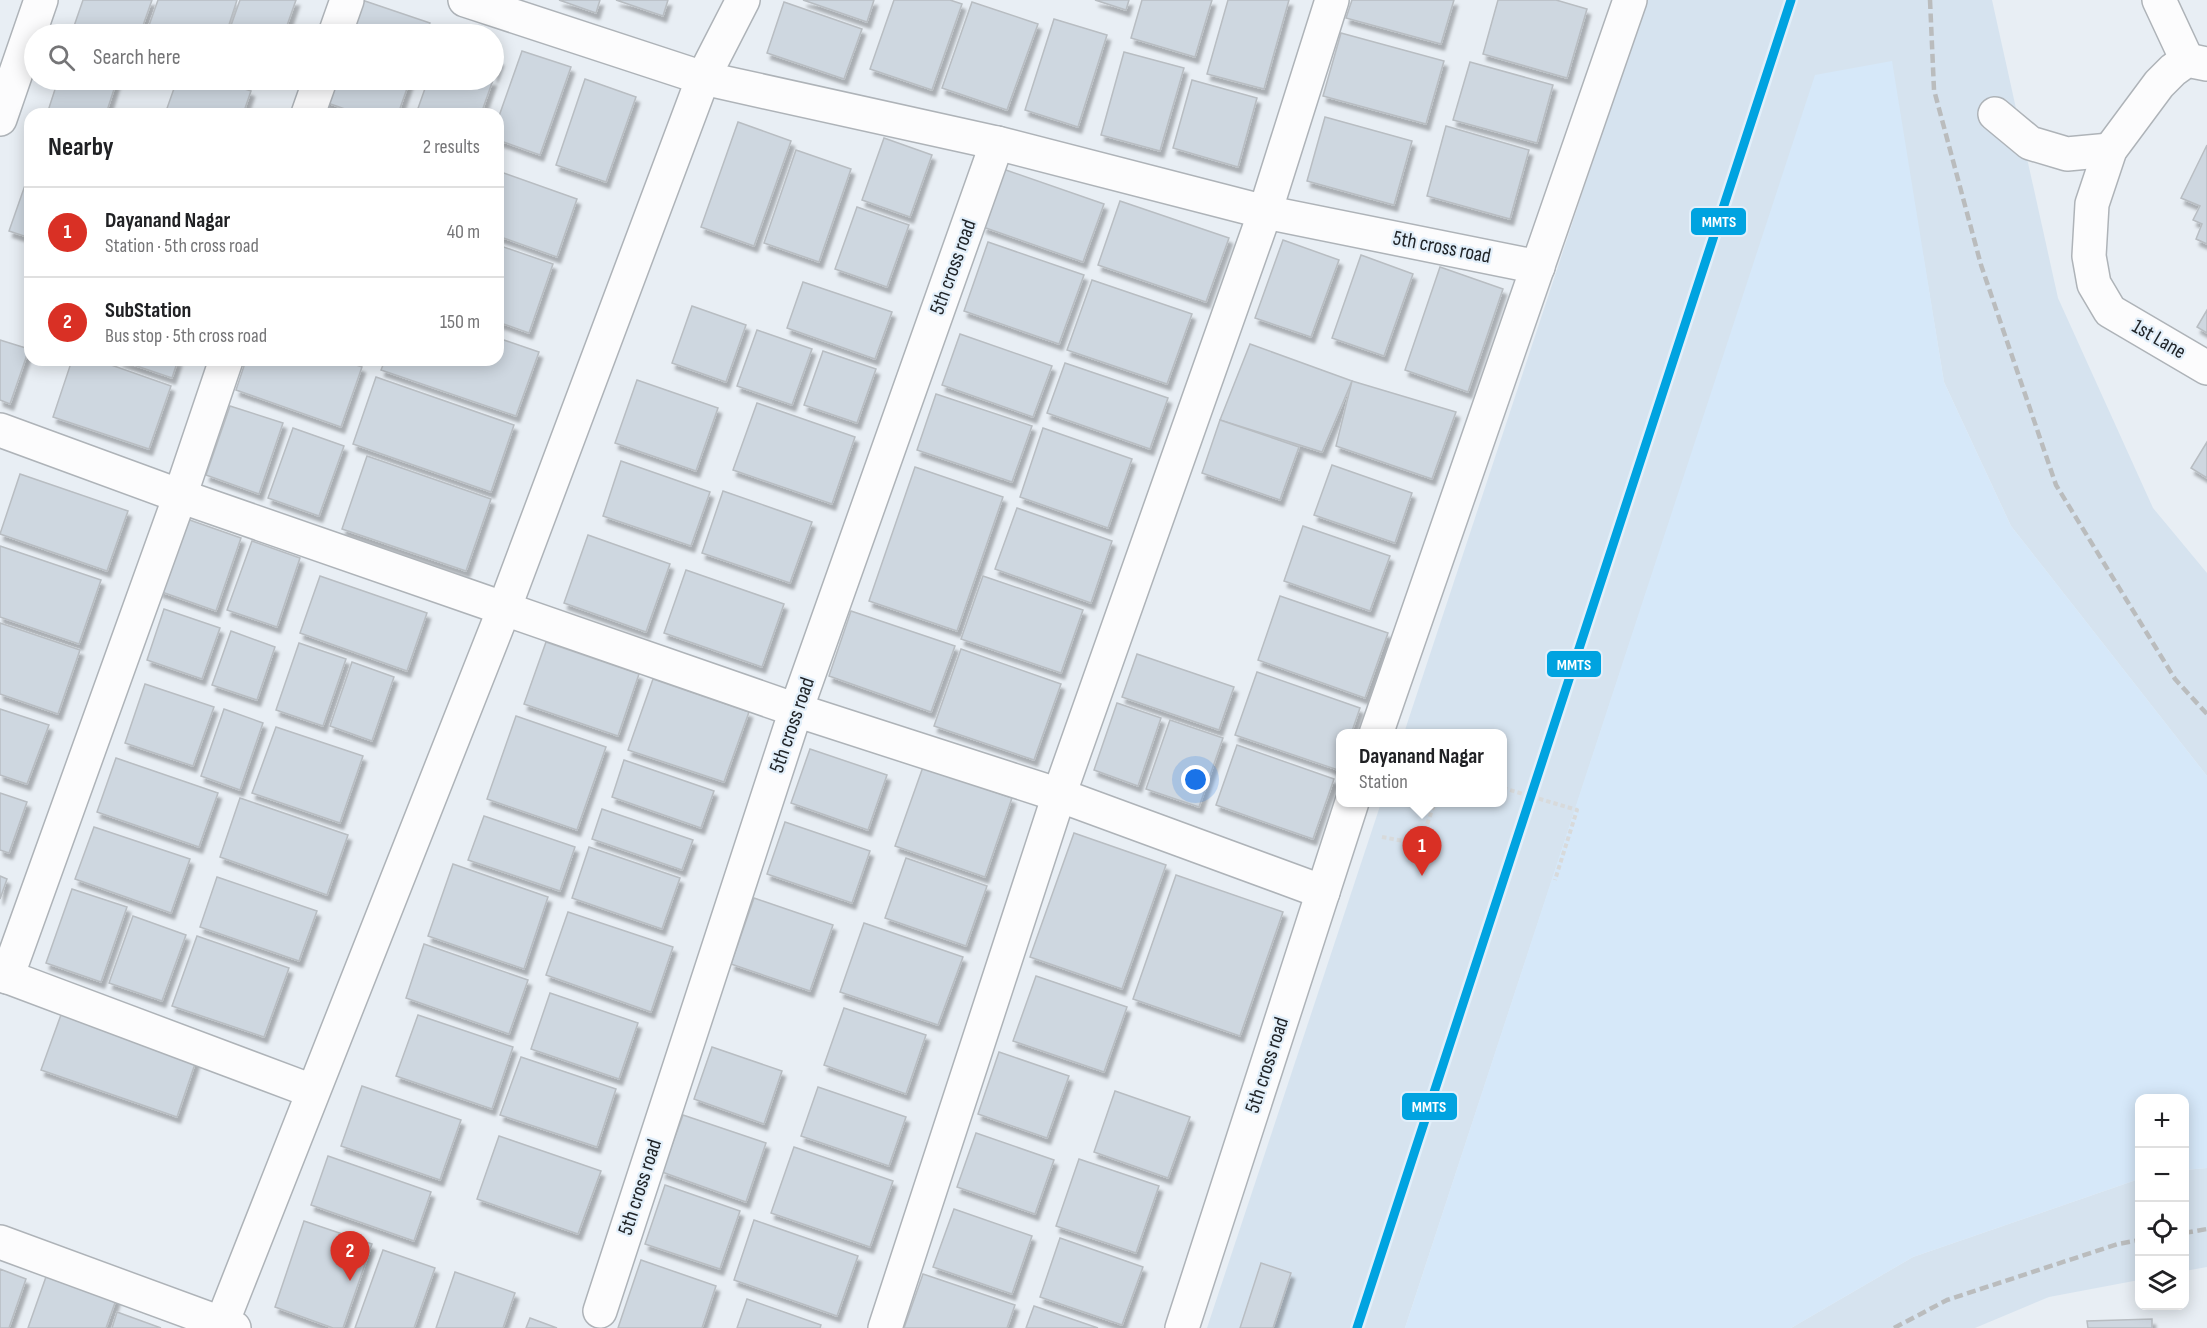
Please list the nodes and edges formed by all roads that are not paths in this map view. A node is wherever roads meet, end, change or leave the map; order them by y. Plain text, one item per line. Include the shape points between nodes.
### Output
1 (41, 0) edge
2 (347, 0) edge
3 (465, 0) edge
4 (743, 0) edge
5 (1332, 0) edge
6 (1630, 0) edge
7 (2159, 0) edge
8 (33, 24) edge
9 (339, 24) edge
10 (24, 49) edge
11 (2197, 62) edge
12 (703, 78) junction
13 (316, 90) edge
14 (310, 108) edge
15 (1995, 114) dead end
16 (0, 119) edge
17 (997, 143) junction
18 (2110, 150) junction
19 (1265, 212) junction
20 (1538, 267) junction
21 (224, 366) edge
22 (2207, 368) edge
23 (0, 430) edge
24 (180, 496) junction
25 (504, 609) junction
26 (796, 710) junction
27 (1378, 729) edge
28 (1059, 795) junction
29 (1350, 807) edge
30 (1323, 892) junction
31 (3, 976) edge
32 (312, 1091) junction
33 (0, 1242) edge
34 (600, 1311) dead end
35 (225, 1326) edge
36 (885, 1328) edge
37 (1182, 1328) edge

1 - 8 street
2 - 9 street
3 - 12 street, 5th cross road
4 - 12 street
5 - 19 street
6 - 20 street
7 - 11 street
10 - 16 street
11 - 18 street via 2173,70 2159,84
12 - 17 street, 5th cross road
12 - 25 street
13 - 14 street
15 - 18 street via 2030,142 2067,154
17 - 19 street, 5th cross road
17 - 26 street, 5th cross road
18 - 22 street, 1st Lane via 2092,204 2089,256 2094,284 2110,311
19 - 20 street, 5th cross road
19 - 28 street
20 - 27 street
21 - 24 street
23 - 24 street
24 - 25 street
24 - 31 street
25 - 26 street
25 - 32 street
26 - 28 street
26 - 34 street, 5th cross road
28 - 30 street
28 - 36 street
29 - 30 street, 5th cross road
30 - 37 street, 5th cross road
31 - 32 street
32 - 35 street
33 - 35 street

